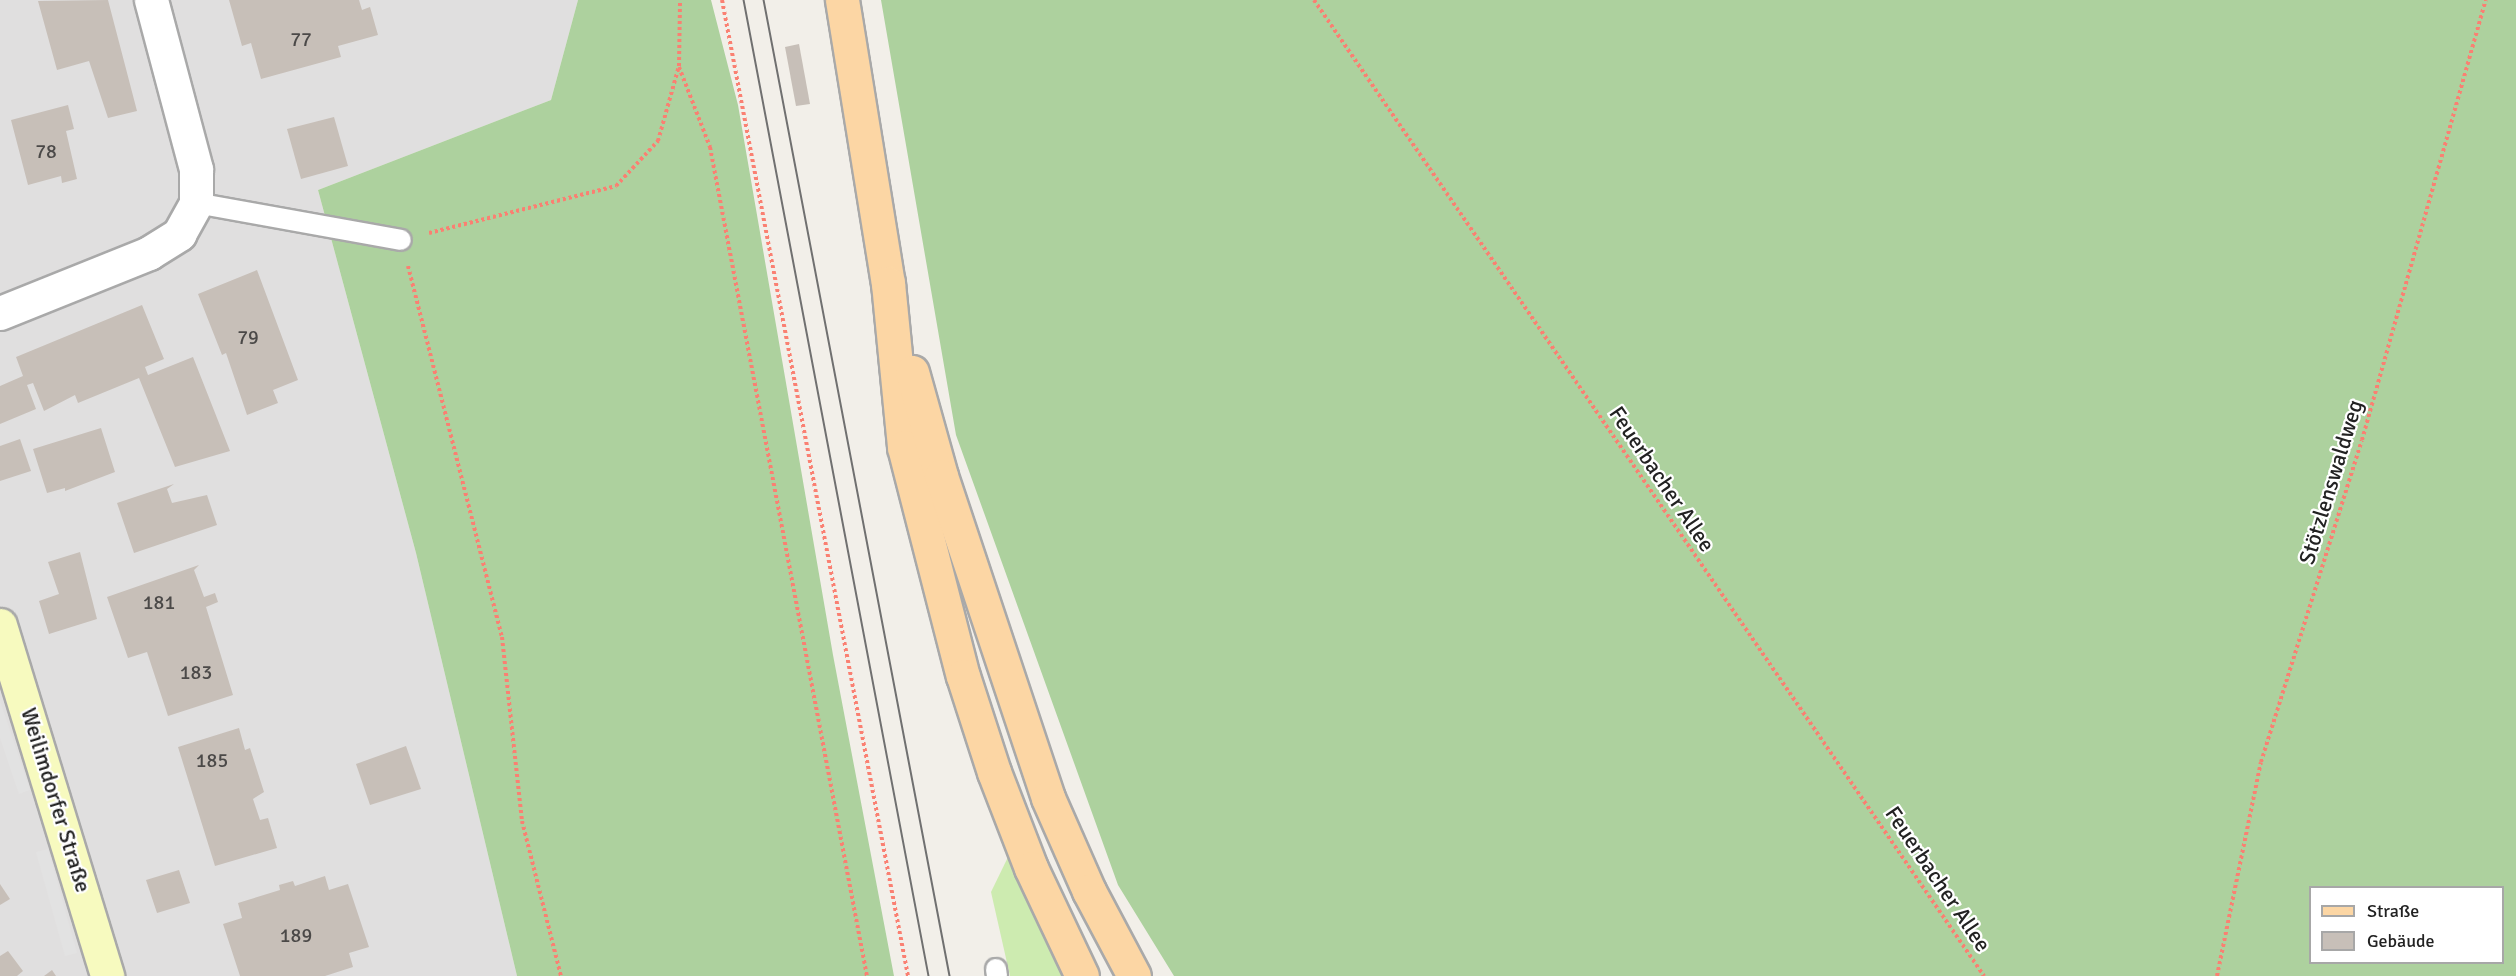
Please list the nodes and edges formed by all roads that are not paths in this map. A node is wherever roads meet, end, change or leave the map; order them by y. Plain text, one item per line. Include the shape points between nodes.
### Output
1 (151, 0) edge
2 (842, 0) edge
3 (196, 203) junction
4 (401, 240) road end
5 (888, 283) junction
6 (0, 313) edge
7 (0, 625) edge
8 (107, 976) edge
9 (1082, 976) edge
10 (1134, 976) edge

1 - 3 street via 196,169
2 - 5 main road
3 - 4 lane
3 - 6 street via 179,234 149,253
5 - 9 main road via 904,447 963,676 1030,868
5 - 10 main road via 941,476 1044,787 1089,891
7 - 8 street, Weilimdorfer Straße

